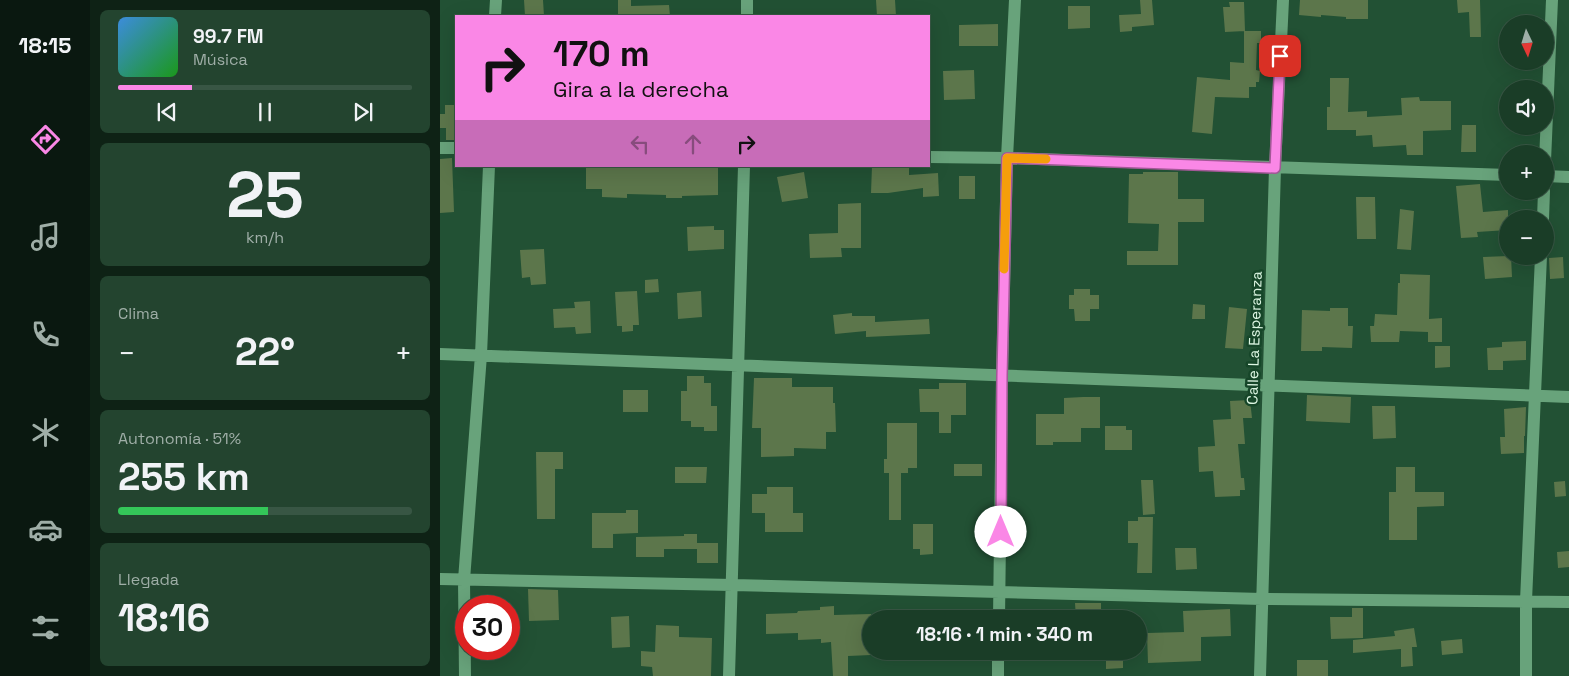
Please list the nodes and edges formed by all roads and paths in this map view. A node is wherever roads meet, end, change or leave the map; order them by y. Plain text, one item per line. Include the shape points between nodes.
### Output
1 (496, 0) edge
2 (747, 0) edge
3 (1015, 0) edge
4 (1283, 0) edge
5 (1552, 0) edge
6 (495, 15) edge
7 (747, 15) edge
8 (1546, 145) edge
9 (440, 148) edge
10 (455, 148) edge
11 (930, 157) edge
12 (1007, 158) junction
13 (489, 167) edge
14 (744, 167) edge
15 (1275, 168) junction
16 (1499, 175) edge
17 (1554, 176) edge
18 (1569, 177) edge
19 (1541, 265) edge
20 (440, 354) edge
21 (481, 355) junction
22 (738, 365) junction
23 (1002, 376) junction
24 (1269, 387) junction
25 (1535, 396) junction
26 (1569, 397) edge
27 (440, 579) edge
28 (464, 580) junction
29 (733, 585) junction
30 (1000, 591) junction
31 (1262, 599) junction
32 (1526, 601) junction
33 (1569, 602) edge
34 (999, 610) edge
35 (998, 660) edge
36 (465, 676) edge
37 (729, 676) edge
38 (998, 676) edge
39 (1260, 676) edge
40 (1526, 676) edge

1 - 6 street
2 - 7 street
3 - 12 street
4 - 15 street, Calle La Esperanza
5 - 8 street
9 - 10 street
11 - 12 street
12 - 15 street
12 - 23 street
13 - 21 street
14 - 22 street
15 - 16 street
15 - 24 street, Calle La Esperanza
17 - 18 street
19 - 25 street
20 - 21 street
21 - 22 street
21 - 28 street
22 - 23 street
22 - 29 street
23 - 24 street
23 - 30 street
24 - 25 street
24 - 31 street, Calle La Esperanza
25 - 26 street
25 - 32 street
27 - 28 street
28 - 29 street
28 - 36 street
29 - 30 street
29 - 37 street
30 - 31 street
30 - 34 street
31 - 32 street
31 - 39 street, Calle La Esperanza
32 - 33 street
32 - 40 street
35 - 38 street

